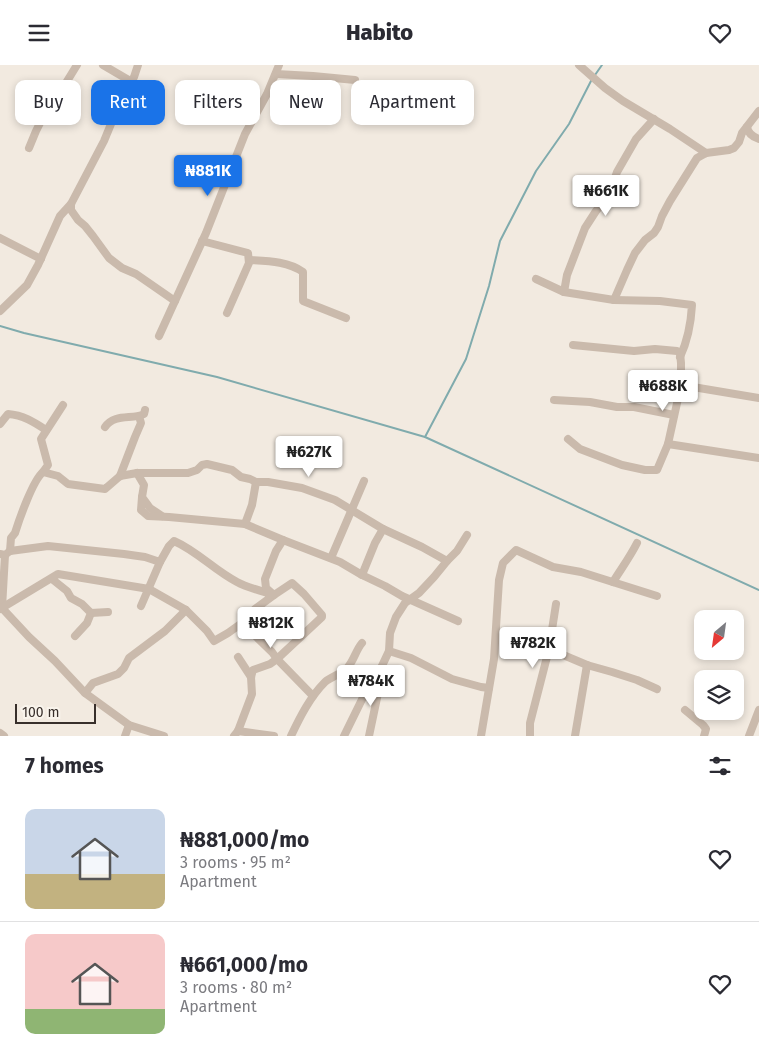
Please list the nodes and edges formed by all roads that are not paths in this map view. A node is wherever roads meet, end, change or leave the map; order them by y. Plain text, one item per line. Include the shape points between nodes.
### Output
1 (77, 65) edge
2 (103, 65) edge
3 (138, 65) edge
4 (279, 65) edge
5 (579, 65) edge
6 (276, 74) junction
7 (129, 80) edge
8 (133, 80) edge
9 (355, 80) dead end
10 (759, 111) edge
11 (654, 119) junction
12 (111, 125) edge
13 (747, 127) junction
14 (759, 139) edge
15 (29, 148) dead end
16 (706, 153) junction
17 (71, 204) junction
18 (0, 238) edge
19 (202, 241) junction
20 (41, 259) junction
21 (249, 260) junction
22 (536, 279) dead end
23 (564, 292) junction
24 (614, 300) junction
25 (175, 301) junction
26 (0, 311) edge
27 (228, 313) dead end
28 (346, 318) dead end
29 (159, 336) dead end
30 (573, 345) dead end
31 (680, 357) junction
32 (681, 385) junction
33 (759, 398) edge
34 (554, 399) dead end
35 (64, 405) dead end
36 (674, 415) junction
37 (0, 424) edge
38 (105, 427) dead end
39 (46, 430) junction
40 (568, 439) dead end
41 (668, 444) junction
42 (759, 458) edge
43 (43, 472) junction
44 (138, 473) junction
45 (120, 476) junction
46 (364, 481) dead end
47 (256, 482) junction
48 (351, 510) junction
49 (245, 524) junction
50 (384, 529) junction
51 (467, 535) dead end
52 (283, 540) junction
53 (637, 543) dead end
54 (5, 553) edge
55 (331, 558) junction
56 (447, 561) junction
57 (160, 563) junction
58 (362, 575) junction
59 (52, 579) junction
60 (613, 582) junction
61 (149, 589) junction
62 (274, 595) junction
63 (657, 596) dead end
64 (410, 600) junction
65 (556, 604) dead end
66 (140, 606) dead end
67 (1, 608) edge
68 (186, 610) junction
69 (108, 611) dead end
70 (91, 613) junction
71 (458, 621) dead end
72 (242, 623) junction
73 (75, 636) dead end
74 (362, 643) dead end
75 (549, 649) junction
76 (389, 651) junction
77 (238, 657) dead end
78 (277, 659) junction
79 (587, 665) junction
80 (381, 668) junction
81 (251, 677) junction
82 (489, 688) junction
83 (658, 689) dead end
84 (85, 693) junction
85 (313, 696) junction
86 (759, 710) edge
87 (685, 711) dead end
88 (129, 725) junction
89 (0, 733) edge
90 (236, 733) edge
91 (4, 736) edge
92 (125, 736) edge
93 (164, 736) edge
94 (274, 736) edge
95 (291, 736) edge
96 (344, 736) edge
97 (369, 736) edge
98 (481, 736) edge
99 (530, 736) edge
100 (575, 736) edge
101 (704, 736) edge
102 (749, 736) edge

1 - 15 street via 48,105
2 - 7 street
3 - 8 street
4 - 6 street
5 - 11 street via 623,101
6 - 9 street
6 - 19 street via 245,134
10 - 13 street
11 - 16 street
11 - 23 street via 636,139 617,172 609,195 585,228
12 - 17 street
13 - 14 street
13 - 16 street via 734,148
16 - 24 street via 692,165 658,227 635,253
17 - 20 street via 60,217
17 - 25 street via 73,214 109,258
18 - 20 street
19 - 21 street via 248,253
19 - 25 street
20 - 26 street via 27,285
21 - 27 street
21 - 28 street via 296,267 303,272 303,301
22 - 23 street
23 - 24 street
24 - 31 street via 692,305 686,344
25 - 29 street
30 - 31 street via 677,351
31 - 32 street
32 - 33 street
32 - 36 street
34 - 36 street via 634,407
35 - 39 street
36 - 41 street
37 - 39 street via 8,414 13,414 27,418
38 - 45 street via 124,416 142,413 142,423
39 - 43 street via 41,439 48,465
40 - 41 street via 580,449 645,471 657,470
41 - 42 street
43 - 45 street via 58,475 68,484 105,489
43 - 54 street
44 - 45 street
44 - 47 street via 188,473 207,464
44 - 49 street via 144,485 141,510 148,516
46 - 48 street
47 - 48 street via 302,488 335,500
47 - 49 street
48 - 50 street
48 - 55 street
49 - 52 street
50 - 56 street
50 - 58 street
51 - 56 street
52 - 55 street
52 - 62 street via 265,579 266,588
53 - 60 street
54 - 57 street via 48,545 145,557
54 - 67 street
55 - 58 street
56 - 64 street
57 - 61 street
57 - 62 street via 174,541 239,584
58 - 64 street
59 - 61 street via 58,574
59 - 67 street
59 - 70 street
60 - 63 street
60 - 82 street via 553,567 516,550 503,563 499,580
61 - 66 street
61 - 68 street
62 - 72 street
62 - 78 street via 292,583 322,615
64 - 71 street
64 - 76 street via 396,617 390,633
65 - 75 street
67 - 84 street
68 - 72 street via 214,641
68 - 84 street via 165,631 129,658 118,674 93,683
69 - 70 street
70 - 73 street via 88,623
72 - 78 street
74 - 85 street via 348,667 327,681
75 - 79 street
75 - 99 street via 530,723
76 - 80 street
76 - 82 street via 405,655 452,679
77 - 81 street
78 - 81 street via 254,670
78 - 85 street
79 - 83 street
79 - 100 street
80 - 96 street via 373,677
80 - 97 street
81 - 90 street via 252,694
82 - 98 street
84 - 88 street
85 - 95 street
86 - 102 street
87 - 101 street via 703,725 706,729
88 - 92 street
88 - 93 street
89 - 91 street
90 - 94 street

